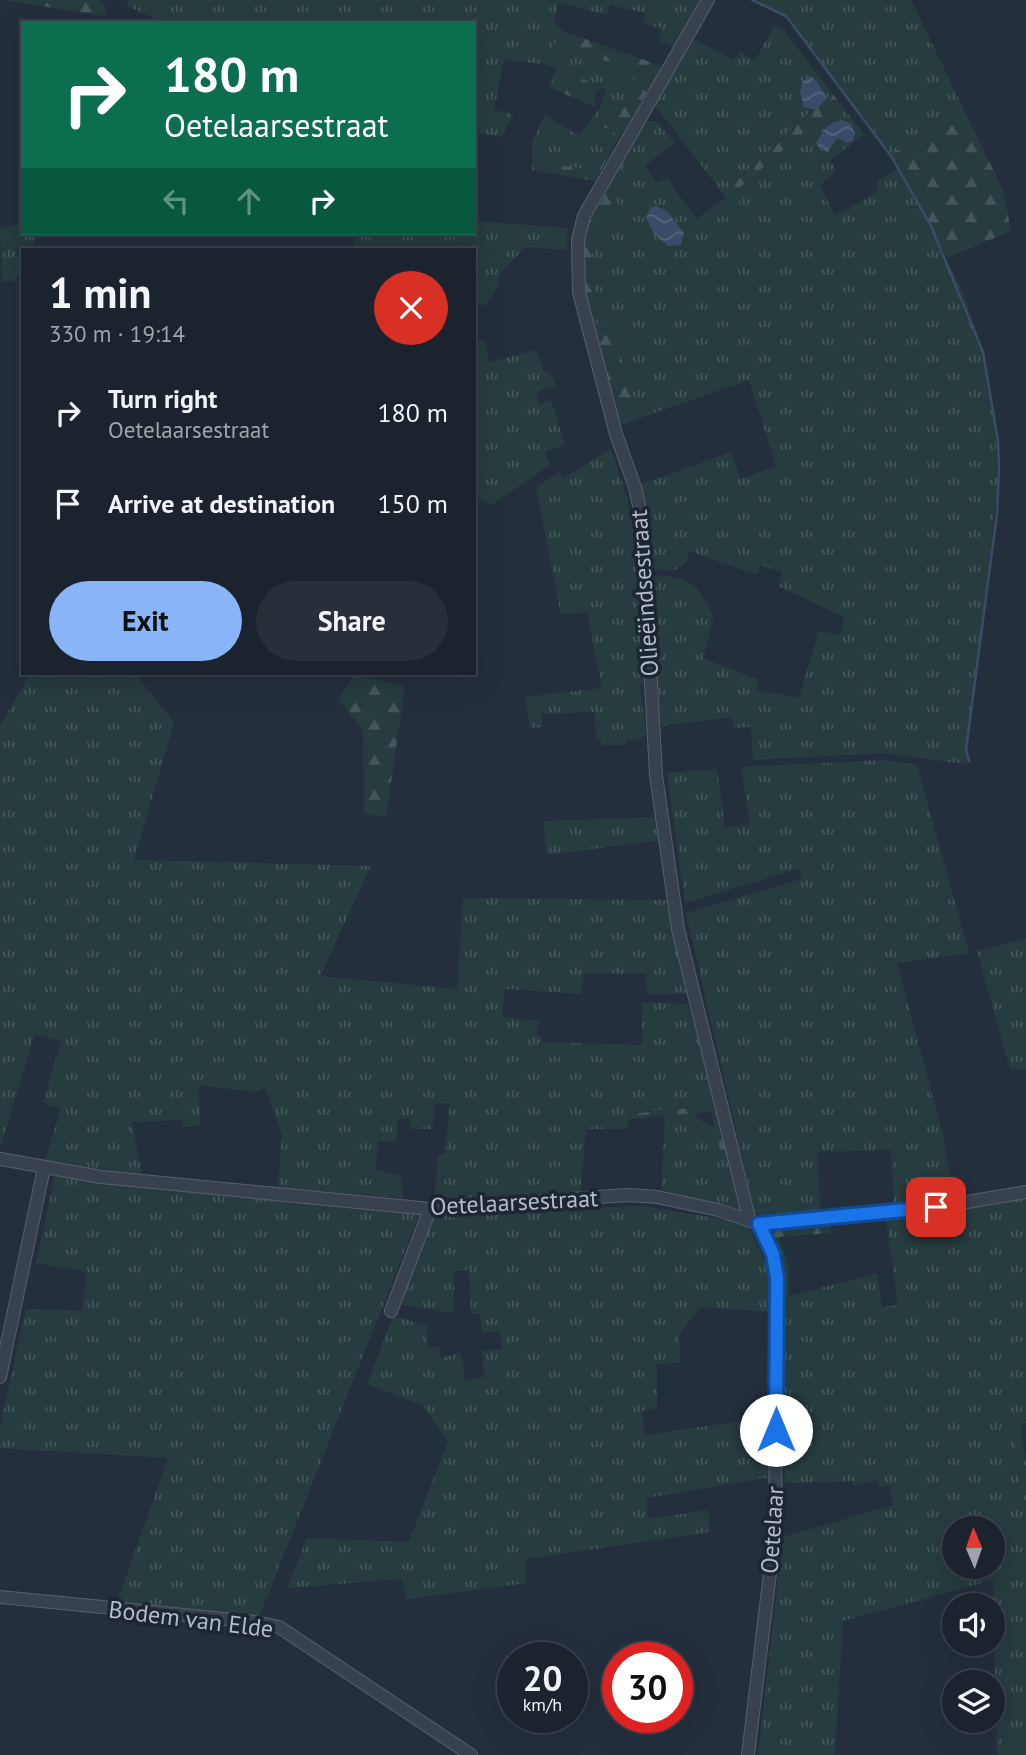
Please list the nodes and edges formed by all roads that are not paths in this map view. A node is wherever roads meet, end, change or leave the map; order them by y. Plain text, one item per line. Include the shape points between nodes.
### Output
1 (708, 0) edge
2 (0, 1159) edge
3 (44, 1168) junction
4 (1026, 1192) edge
5 (430, 1209) junction
6 (754, 1221) junction
7 (391, 1311) dead end
8 (6, 1313) edge
9 (0, 1377) edge
10 (0, 1597) edge
11 (471, 1755) edge
12 (748, 1755) edge

1 - 6 street, Olieëindsestraat via 584,216 578,265 584,318 642,519 656,775 678,929
2 - 3 street, Oetelaarsestraat
3 - 5 street, Oetelaarsestraat
3 - 8 street
4 - 6 street, Oetelaarsestraat via 914,1211
5 - 6 street, Oetelaarsestraat via 628,1195 657,1197
5 - 7 street
6 - 12 street, Oetelaar via 773,1254 777,1278 775,1532
8 - 9 street
10 - 11 street, Bodem van Elde via 279,1627

